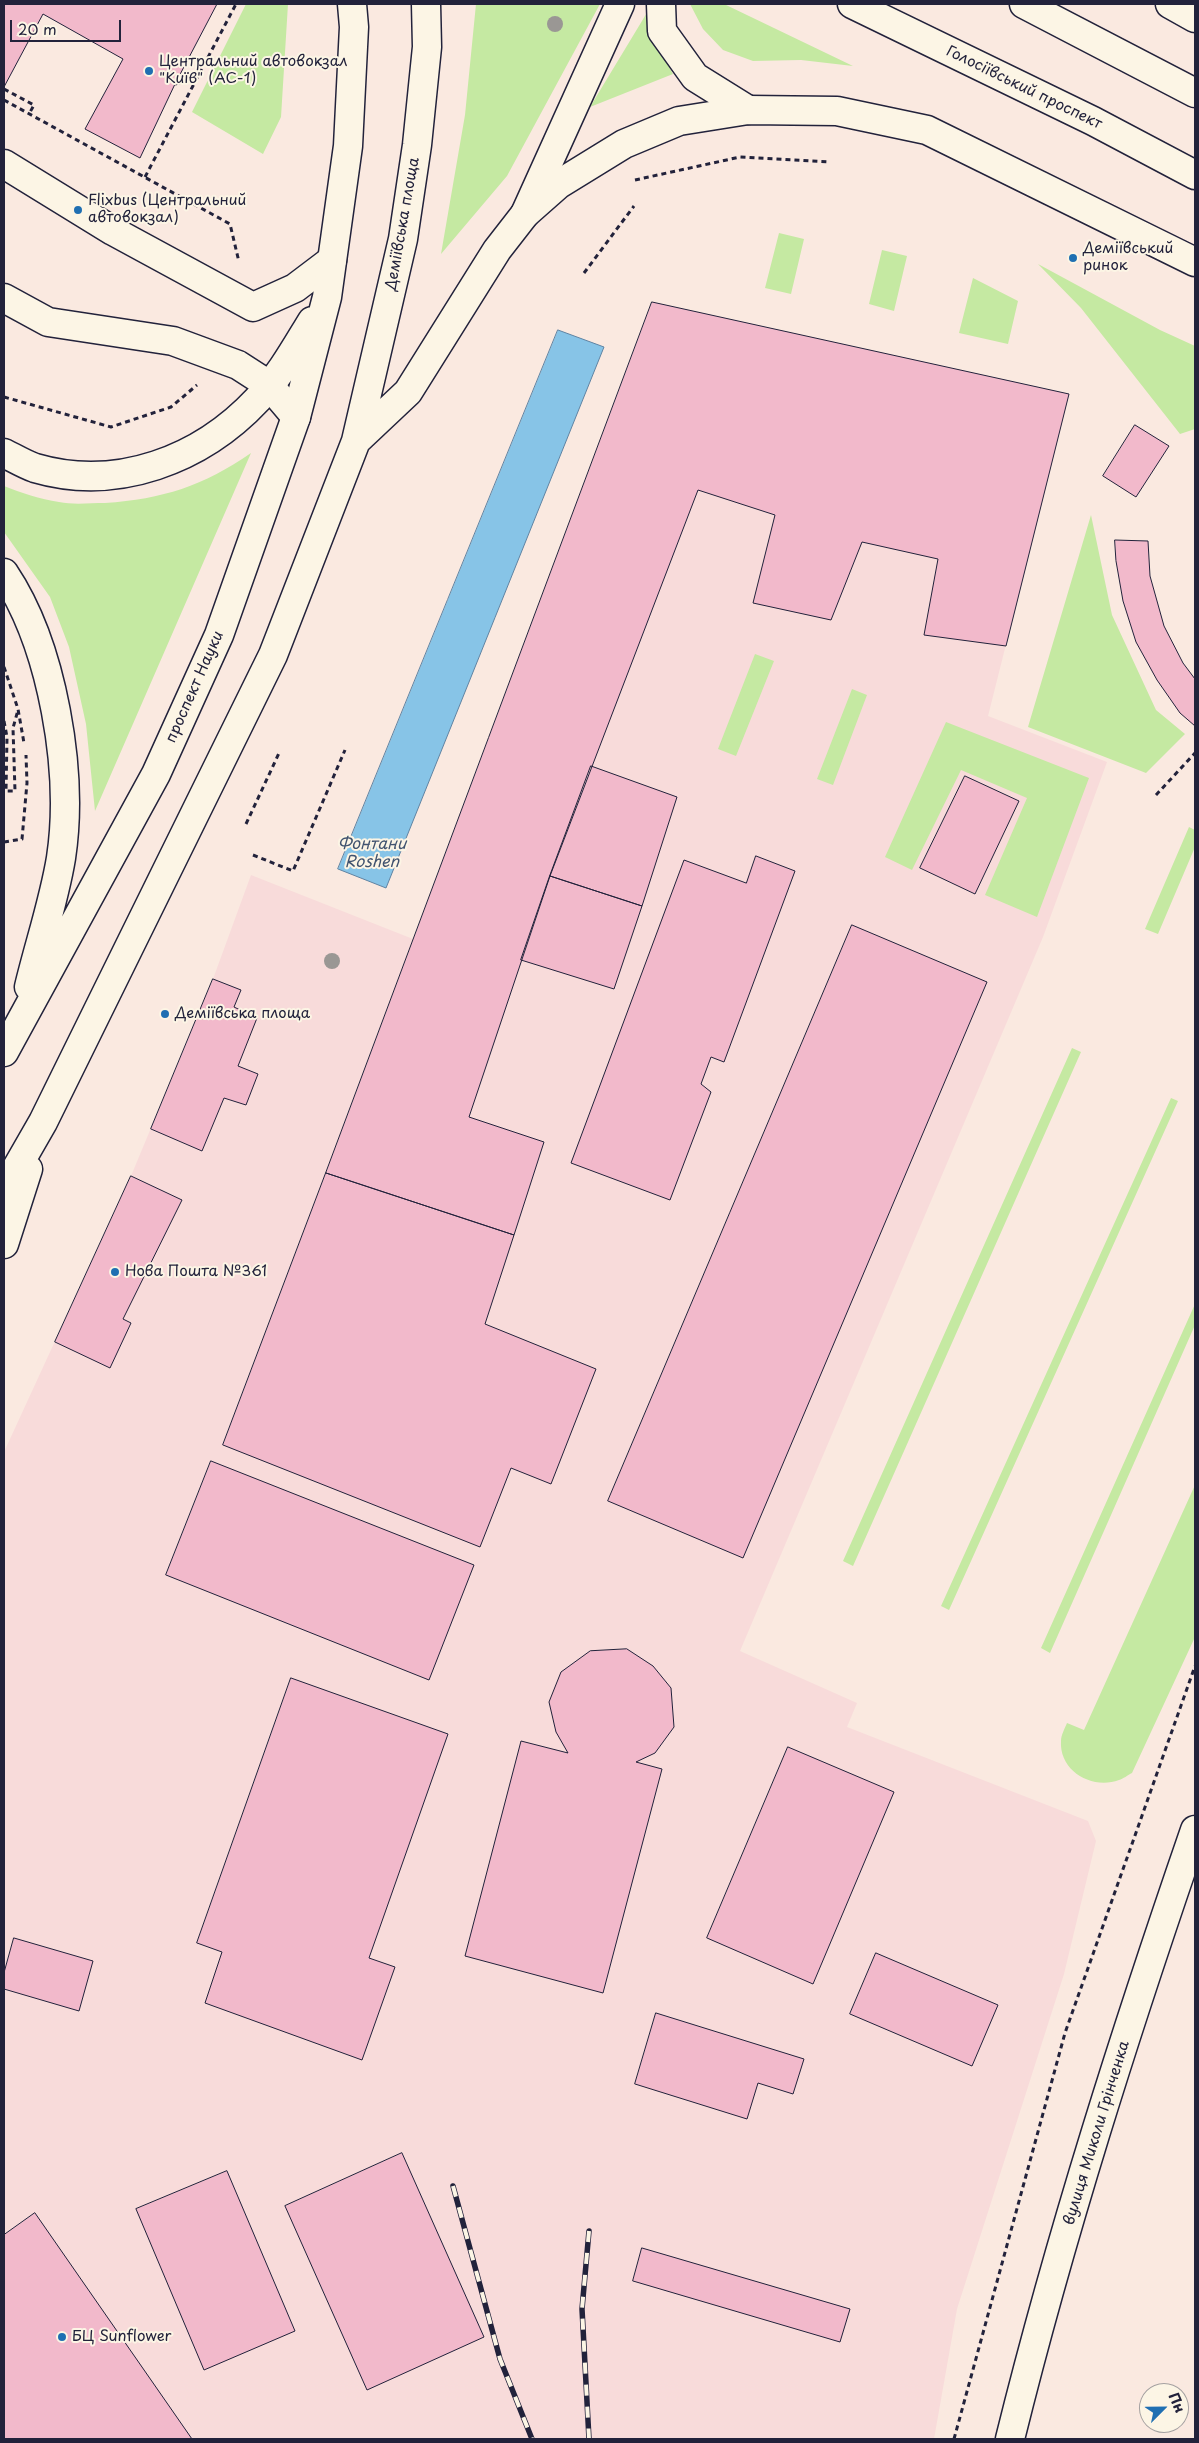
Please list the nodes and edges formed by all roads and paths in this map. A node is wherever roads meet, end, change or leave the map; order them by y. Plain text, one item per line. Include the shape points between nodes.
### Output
1 (236, 4) edge
2 (352, 4) edge
3 (426, 4) edge
4 (620, 4) edge
5 (661, 4) edge
6 (852, 4) edge
7 (1024, 4) edge
8 (1170, 4) edge
9 (1195, 18) edge
10 (198, 78) junction
11 (175, 84) dead end
12 (4, 89) edge
13 (1195, 93) edge
14 (748, 110) junction
15 (29, 114) dead end
16 (830, 162) dead end
17 (4, 164) edge
18 (1195, 174) edge
19 (145, 177) dead end
20 (635, 180) dead end
21 (634, 206) dead end
22 (526, 214) junction
23 (332, 260) junction
24 (1195, 262) edge
25 (584, 273) dead end
26 (4, 298) edge
27 (327, 298) junction
28 (269, 385) junction
29 (4, 397) edge
30 (170, 407) dead end
31 (296, 417) junction
32 (356, 441) junction
33 (4, 453) edge
34 (4, 574) edge
35 (4, 667) edge
36 (18, 709) junction
37 (4, 721) edge
38 (345, 750) dead end
39 (280, 752) dead end
40 (1195, 753) edge
41 (1156, 795) dead end
42 (246, 824) dead end
43 (4, 842) edge
44 (253, 855) dead end
45 (19, 1025) junction
46 (4, 1052) edge
47 (43, 1122) junction
48 (4, 1190) edge
49 (4, 1244) edge
50 (1195, 1666) edge
51 (1195, 1830) edge
52 (954, 2439) edge
53 (1010, 2439) edge

1 - 10 path
2 - 23 main road via 354,27 348,146
3 - 32 main road, Деміївська площа via 427,47 404,239
4 - 22 main road
5 - 14 main road via 662,31 695,77
6 - 18 main road, Голосіївський проспект
7 - 13 main road
8 - 9 main road
10 - 11 path
10 - 19 path
12 - 15 path via 34,105
14 - 22 main road via 679,121 624,144 559,184
14 - 24 main road via 837,111 927,130
16 - 20 path via 740,157
17 - 23 main road via 113,231 253,307 294,288
21 - 25 path
22 - 32 main road via 497,250 408,392
23 - 27 main road
26 - 28 main road via 48,322 173,341 238,365
27 - 28 main road
27 - 31 main road, проспект Науки
28 - 31 main road
28 - 33 main road via 239,418 210,440 178,458 124,475 81,476 35,468
29 - 30 path via 111,427
31 - 45 main road, проспект Науки via 218,635 164,757
32 - 47 main road via 273,655
34 - 45 main road via 15,590 42,655 57,716 64,794 61,858
35 - 36 path
36 - 37 path via 13,728 16,791 6,791 7,737
36 - 43 path via 28,783 22,839
38 - 44 path via 293,871
39 - 42 path
40 - 41 path
45 - 46 main road, проспект Науки
47 - 48 main road
47 - 49 main road
50 - 52 path via 1065,2033
51 - 53 main road, вулиця Миколи Грінченка via 1139,1992 1032,2350

